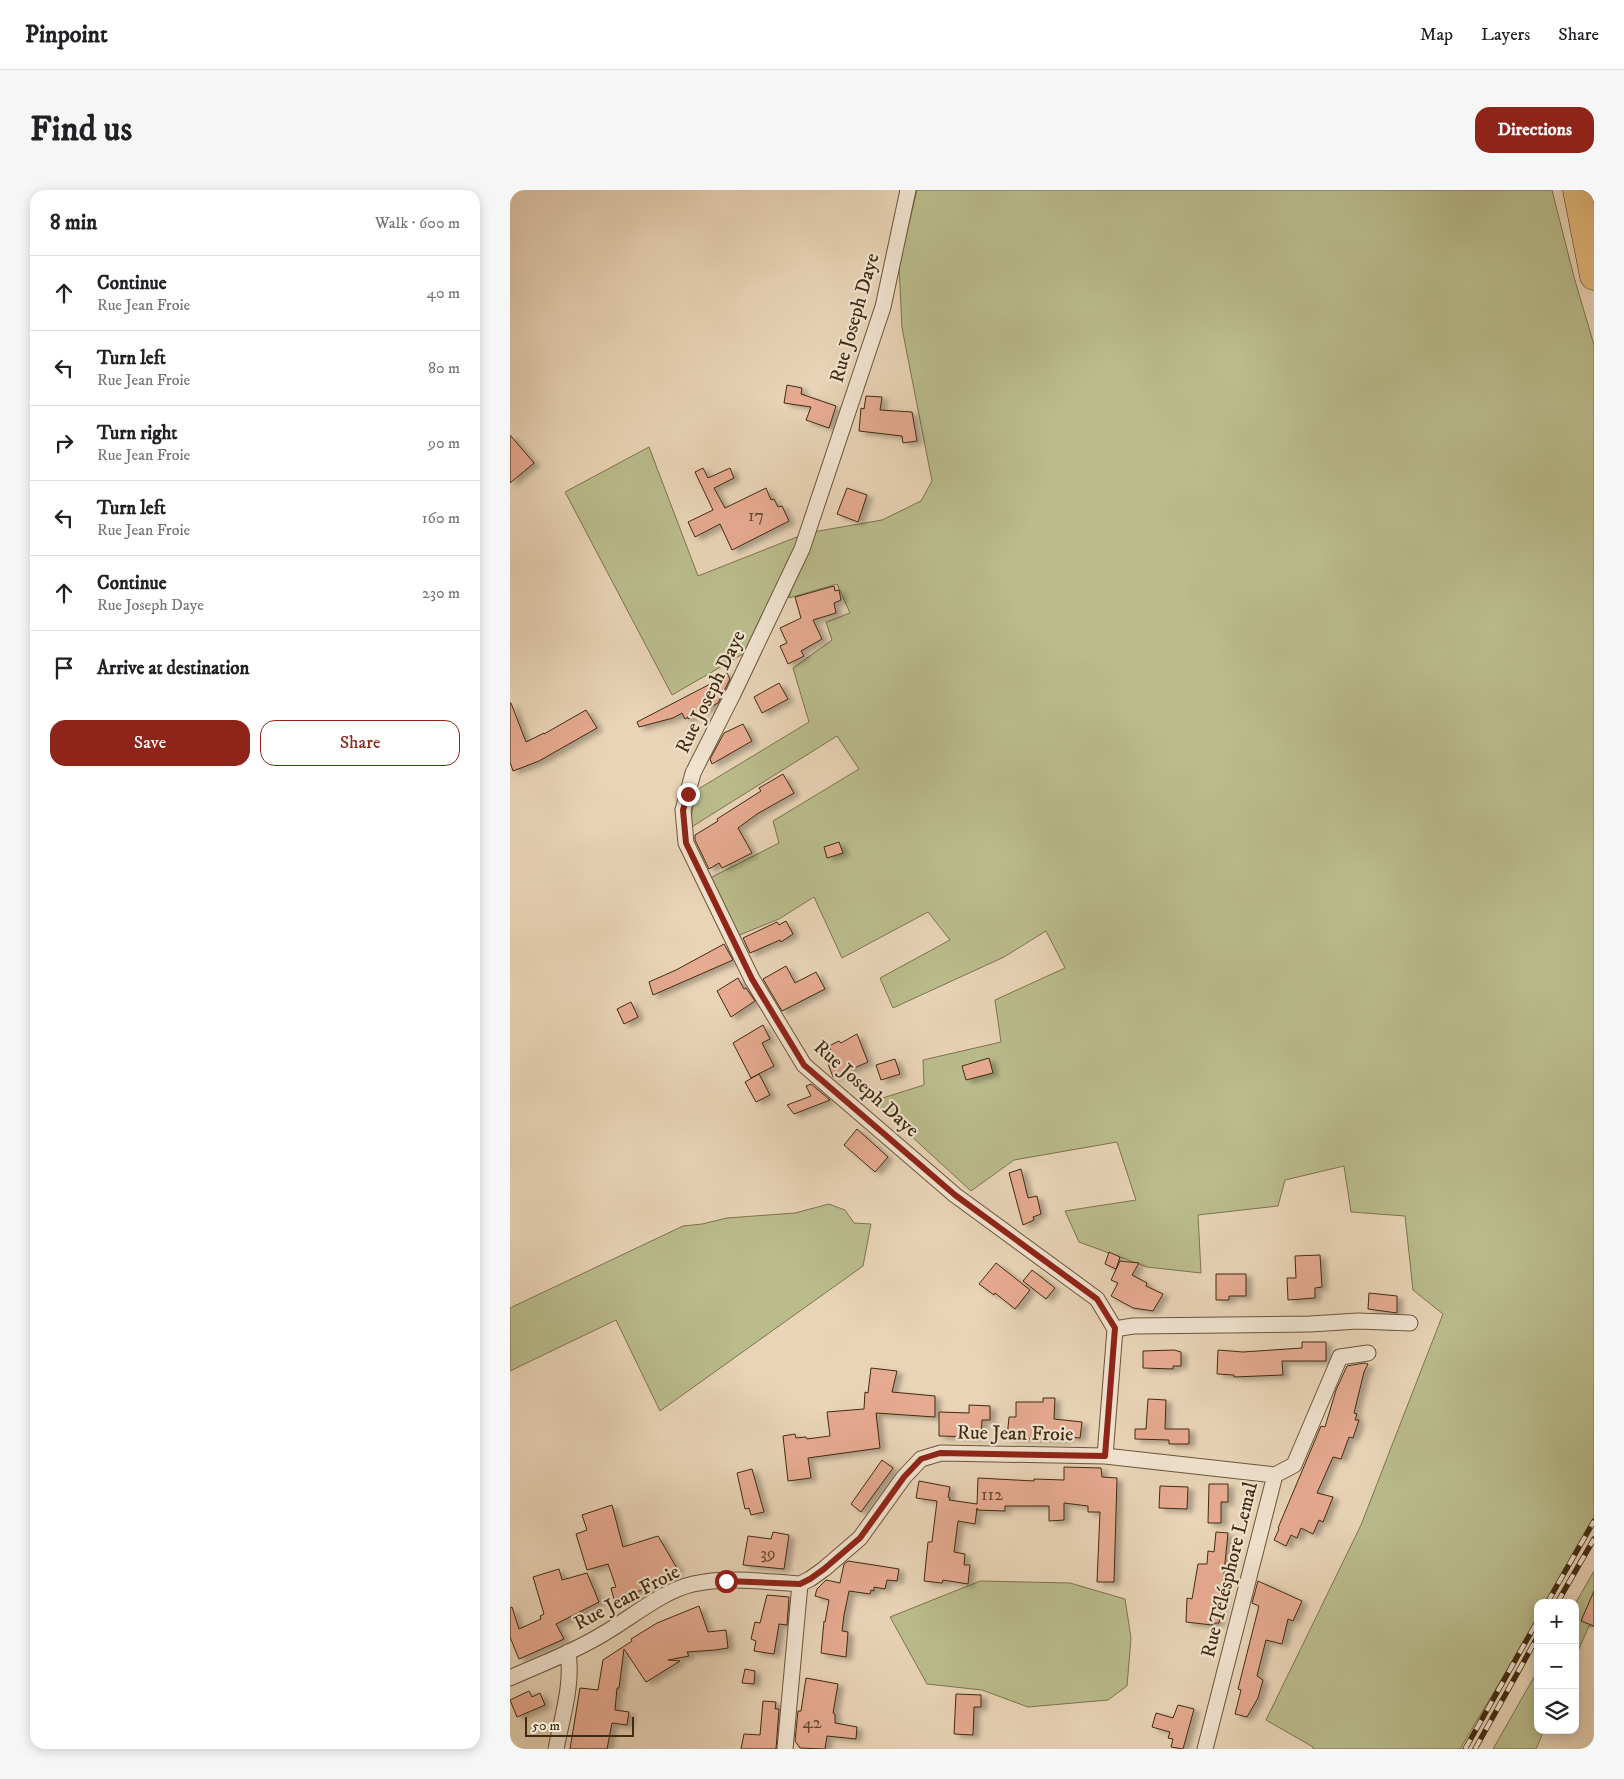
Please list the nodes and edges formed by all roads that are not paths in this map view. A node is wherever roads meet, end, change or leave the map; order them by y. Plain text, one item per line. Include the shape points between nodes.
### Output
1 (908, 190) edge
2 (1577, 190) edge
3 (1594, 276) edge
4 (1410, 1323) dead end
5 (1115, 1328) junction
6 (1368, 1353) dead end
7 (1105, 1456) junction
8 (1275, 1475) junction
9 (800, 1584) junction
10 (568, 1652) junction
11 (510, 1678) edge
12 (556, 1749) edge
13 (785, 1749) edge
14 (1205, 1749) edge

1 - 5 street, Rue Joseph Daye via 883,307 802,549 693,773 683,810 686,843 752,979 804,1065 955,1195 1097,1299
2 - 3 highway
4 - 5 street via 1358,1320
5 - 7 street
6 - 8 street, Rue Télésphore Lemal via 1340,1358 1294,1465
7 - 8 street, Rue Jean Froie
7 - 9 street, Rue Jean Froie via 940,1453 921,1459 860,1538 824,1569
8 - 14 street, Rue Télésphore Lemal
9 - 10 street, Rue Jean Froie via 707,1581 690,1585 657,1600
9 - 13 street
10 - 11 street, Rue Jean Froie
10 - 12 street via 569,1686

